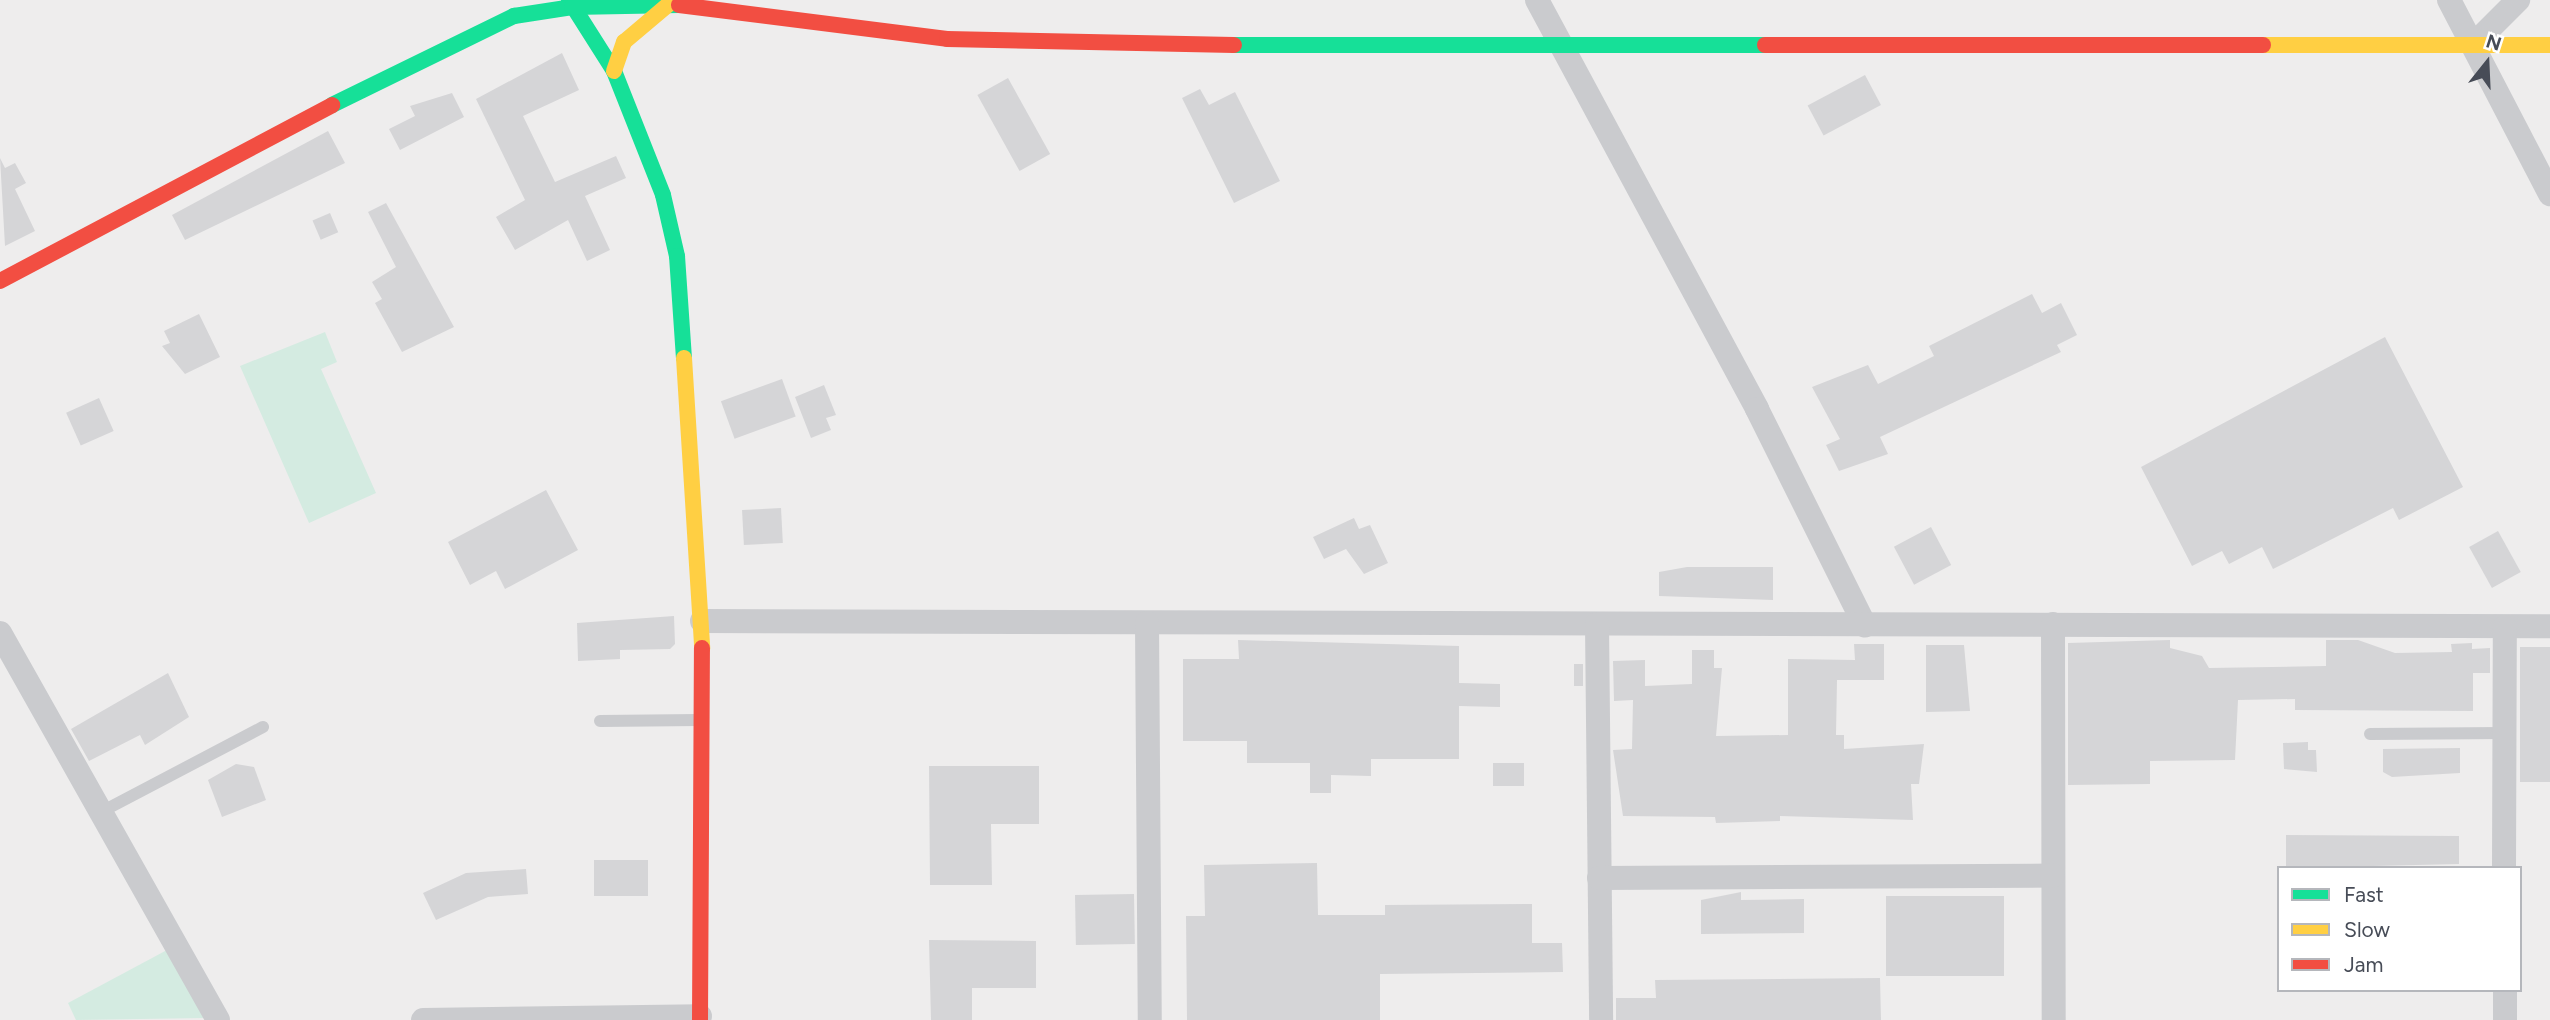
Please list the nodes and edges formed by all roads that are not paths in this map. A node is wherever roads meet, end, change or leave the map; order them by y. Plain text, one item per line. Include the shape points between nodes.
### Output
1 (1537, 0) edge
2 (2449, 0) edge
3 (2518, 0) edge
4 (570, 3) edge
5 (695, 3) edge
6 (669, 4) junction
7 (1560, 43) junction
8 (2473, 45) junction
9 (2550, 45) edge
10 (614, 71) junction
11 (2550, 194) edge
12 (0, 281) edge
13 (702, 621) junction
14 (1147, 623) junction
15 (1597, 624) junction
16 (2053, 624) junction
17 (1865, 626) junction
18 (2550, 626) edge
19 (2505, 627) junction
20 (0, 633) edge
21 (702, 720) junction
22 (600, 721) dead end
23 (263, 727) dead end
24 (2503, 733) junction
25 (2370, 734) dead end
26 (101, 812) junction
27 (2504, 866) edge
28 (2053, 876) junction
29 (1599, 878) junction
30 (2505, 992) edge
31 (700, 1018) edge
32 (218, 1020) edge
33 (423, 1020) edge
34 (1150, 1020) edge
35 (1601, 1020) edge
36 (2054, 1020) edge
37 (2505, 1020) edge

1 - 7 street
2 - 8 street
3 - 8 street
4 - 6 street
4 - 10 street
4 - 12 street via 514,16 448,44
5 - 6 street
5 - 7 street via 947,40 1040,45
6 - 10 street via 624,42
7 - 8 street
7 - 17 street via 1758,408
8 - 9 street
8 - 11 street
10 - 13 street via 663,195 677,256
13 - 14 street
13 - 21 street
14 - 15 street
14 - 34 street
15 - 17 street
15 - 29 street
16 - 17 street
16 - 19 street
16 - 28 street
18 - 19 street
19 - 24 street
20 - 26 street
21 - 22 lane
21 - 31 street
23 - 26 lane
24 - 25 lane
24 - 27 street
26 - 32 street
28 - 29 street
28 - 36 street
29 - 35 street
30 - 37 street
31 - 33 street

